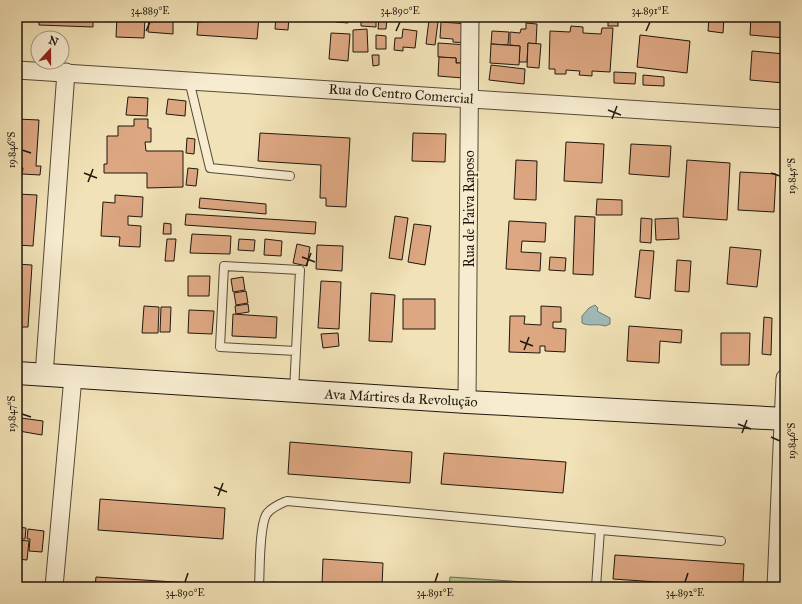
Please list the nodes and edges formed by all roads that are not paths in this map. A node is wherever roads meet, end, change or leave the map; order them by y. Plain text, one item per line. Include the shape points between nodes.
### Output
1 (470, 17) edge
2 (17, 70) edge
3 (66, 72) junction
4 (189, 80) junction
5 (470, 98) junction
6 (785, 119) edge
7 (290, 176) dead end
8 (296, 351) junction
9 (17, 373) edge
10 (44, 375) junction
11 (73, 377) junction
12 (785, 378) edge
13 (294, 391) junction
14 (467, 402) junction
15 (784, 418) edge
16 (600, 530) junction
17 (721, 541) dead end
18 (54, 587) edge
19 (259, 587) edge
20 (596, 587) edge
21 (776, 587) edge

1 - 5 street, Rua de Paiva Raposo
2 - 3 street, Rua do Centro Comercial
3 - 4 street, Rua do Centro Comercial
3 - 10 street
4 - 5 street, Rua do Centro Comercial
4 - 7 lane via 210,168
5 - 6 street, Rua do Centro Comercial
5 - 14 street, Rua de Paiva Raposo
8 - 8 lane via 220,347 224,266 300,270
8 - 13 lane
9 - 10 street, Ava Mártires da Revolução
10 - 11 street, Ava Mártires da Revolução
11 - 13 street, Ava Mártires da Revolução
11 - 18 street
12 - 15 street
13 - 14 street, Ava Mártires da Revolução
14 - 15 street, Ava Mártires da Revolução
15 - 21 street
16 - 17 lane
16 - 19 lane via 287,501 266,514 262,531
16 - 20 lane

